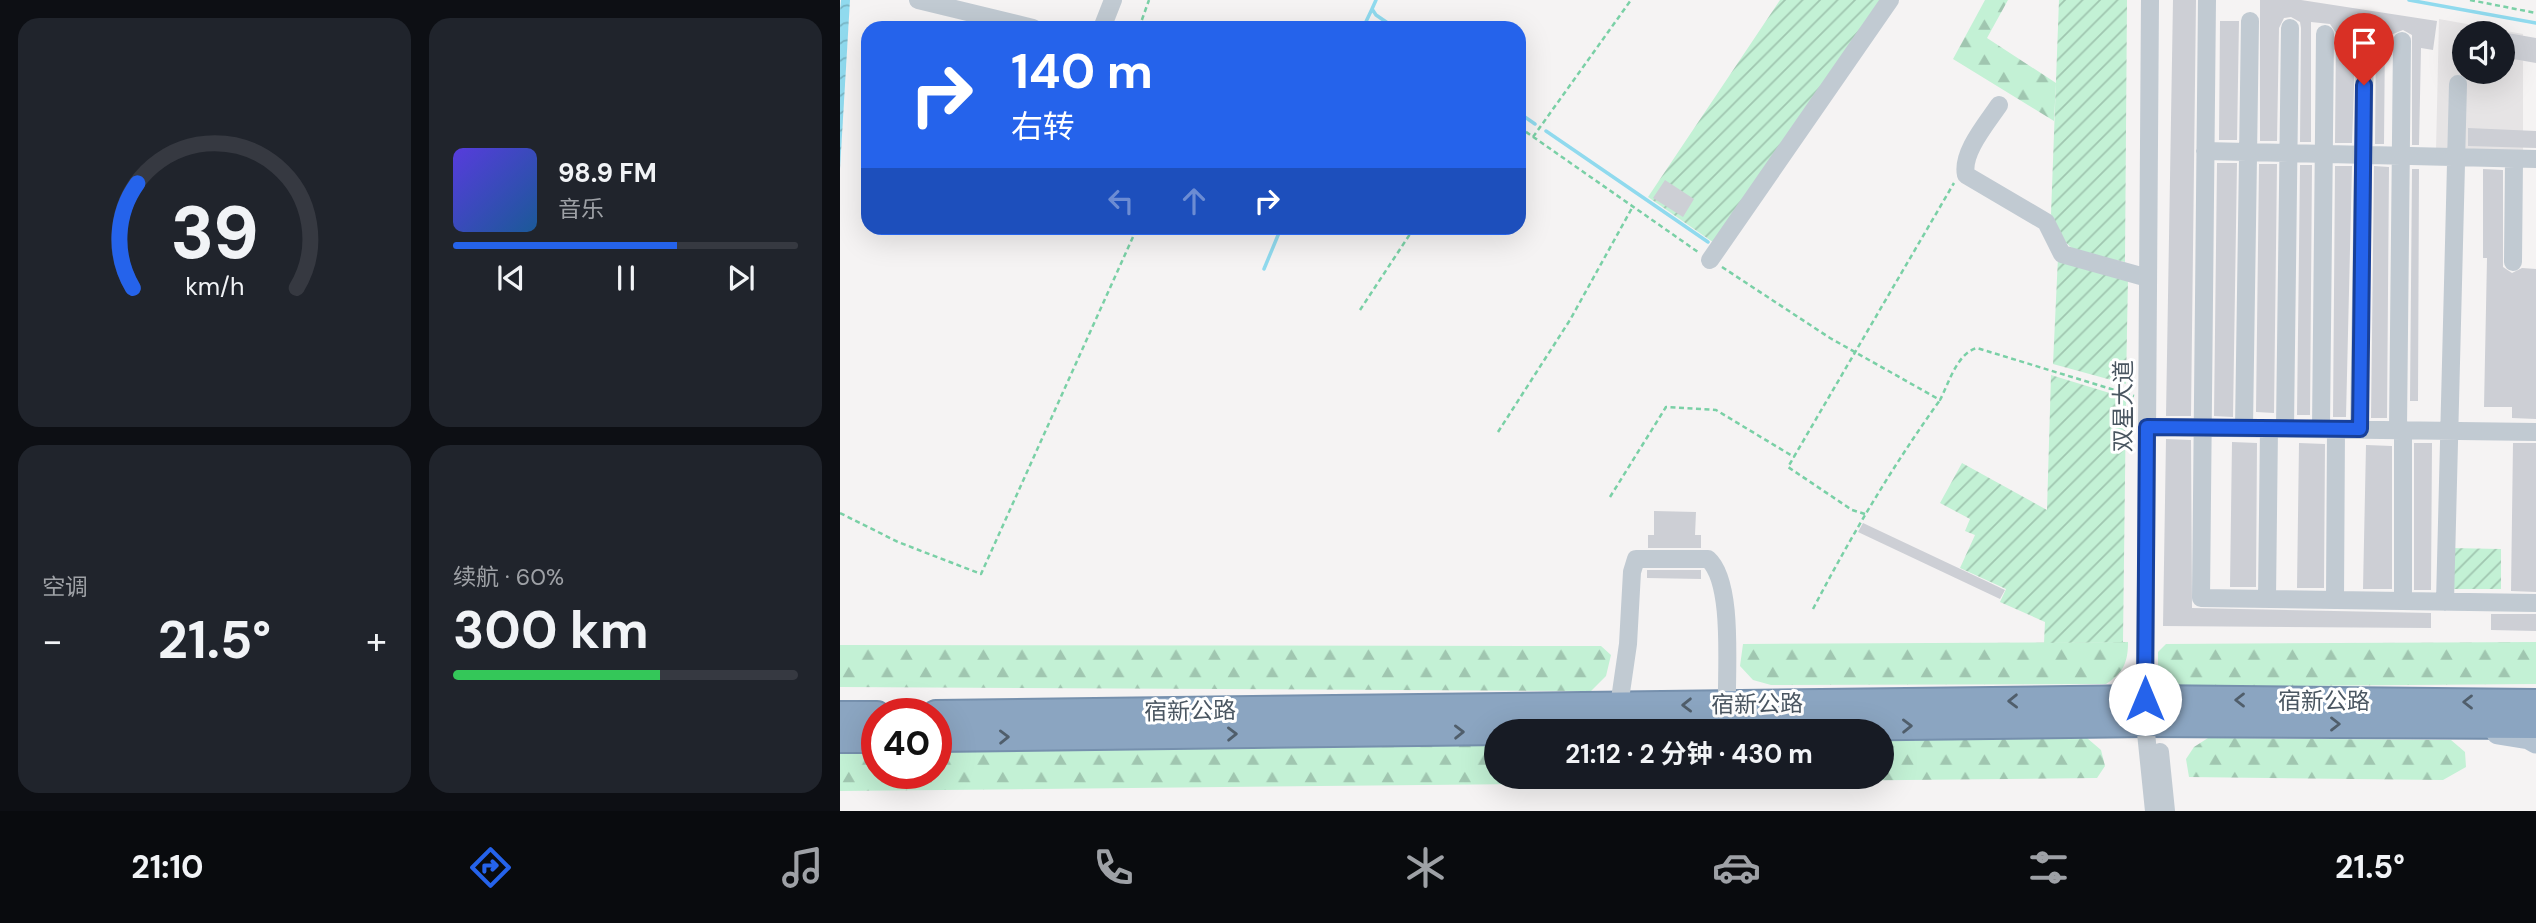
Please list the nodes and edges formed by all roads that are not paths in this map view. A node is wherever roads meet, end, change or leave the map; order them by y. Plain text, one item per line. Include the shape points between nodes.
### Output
1 (918, 0) edge
2 (1113, 0) edge
3 (1890, 0) edge
4 (2150, 0) edge
5 (2207, 0) edge
6 (1004, 21) edge
7 (1105, 21) edge
8 (2250, 21) dead end
9 (2290, 28) dead end
10 (2325, 33) dead end
11 (2365, 38) dead end
12 (2402, 41) dead end
13 (2458, 84) dead end
14 (1998, 105) dead end
15 (2205, 151) junction
16 (2248, 152) junction
17 (2288, 153) junction
18 (2324, 154) junction
19 (2363, 155) junction
20 (2401, 155) junction
21 (2454, 157) junction
22 (2514, 159) junction
23 (2536, 159) edge
24 (1710, 260) road end
25 (2513, 262) dead end
26 (2148, 278) junction
27 (2147, 427) junction
28 (2203, 428) junction
29 (2244, 428) junction
30 (2277, 428) junction
31 (2329, 429) junction
32 (2360, 429) junction
33 (2401, 429) junction
34 (2448, 430) junction
35 (2536, 432) edge
36 (2267, 599) junction
37 (2335, 600) junction
38 (2403, 601) junction
39 (2445, 602) junction
40 (2536, 603) edge
41 (2536, 703) edge
42 (1727, 705) junction
43 (1619, 706) junction
44 (2151, 712) junction
45 (952, 714) edge
46 (840, 715) edge
47 (861, 715) edge
48 (2453, 725) junction
49 (2536, 725) edge
50 (861, 738) edge
51 (952, 738) edge
52 (840, 739) edge
53 (2536, 742) edge
54 (2154, 811) edge
55 (2166, 811) edge

1 - 6 street
2 - 7 street
3 - 24 street
4 - 26 street, 双星大道
5 - 15 street
8 - 16 street
9 - 17 street
10 - 18 street
11 - 19 street
12 - 20 street
13 - 21 street
14 - 26 street via 1964,165 1966,175 2046,222 2062,254
15 - 16 street
15 - 28 street
16 - 17 street
16 - 29 street
17 - 18 street
17 - 30 street
18 - 19 street
18 - 31 street
19 - 20 street
19 - 32 street
20 - 21 street
20 - 33 street
21 - 22 street
21 - 34 street
22 - 23 street
22 - 25 street
26 - 27 street, 双星大道
27 - 28 street
27 - 44 street, 双星大道
28 - 29 street
28 - 36 street via 2201,598
29 - 30 street
30 - 31 street
30 - 36 street
31 - 32 street
31 - 37 street
32 - 33 street
33 - 34 street
33 - 38 street
34 - 35 street
34 - 39 street
36 - 37 street
37 - 38 street
38 - 39 street
39 - 40 street
41 -> 44 highway, 宿新公路
42 -> 43 highway, 宿新公路
42 - 43 street via 1723,588 1717,568 1708,559 1636,559
44 -> 42 highway, 宿新公路
43 - 45 highway, 宿新公路
44 -> 48 highway, 宿新公路
51 -> 44 highway, 宿新公路
44 - 54 street, 双星大道
44 - 55 street, 双星大道
46 - 47 highway
48 - 49 highway, 宿新公路
48 - 53 main road
50 - 52 highway

